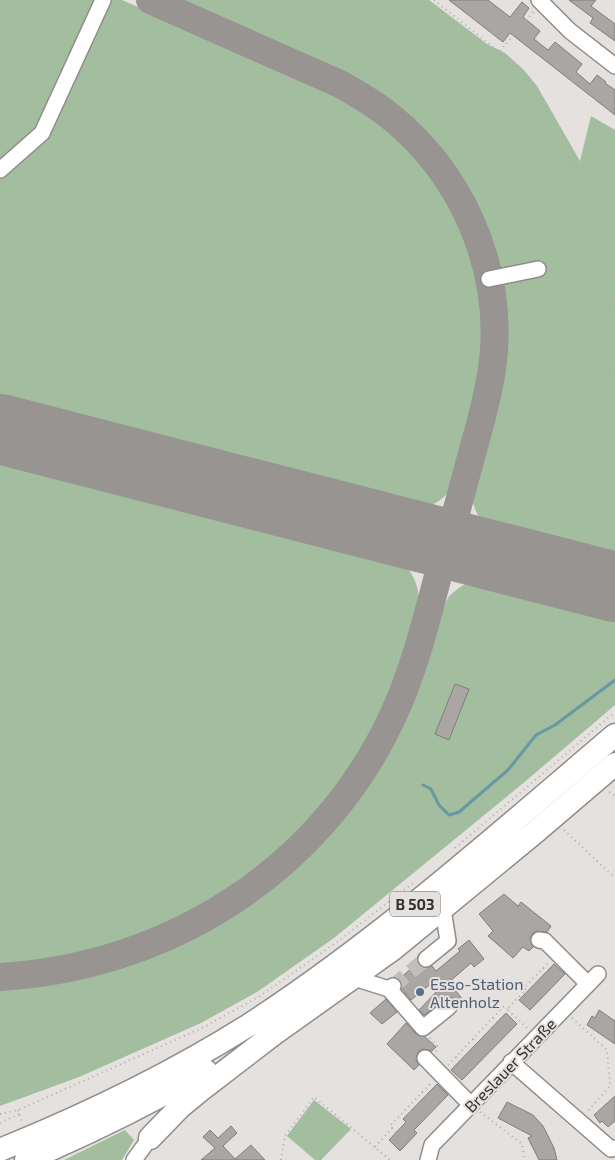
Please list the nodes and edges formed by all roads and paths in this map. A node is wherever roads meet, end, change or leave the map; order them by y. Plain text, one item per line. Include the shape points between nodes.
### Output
1 (103, 0) edge
2 (434, 0) edge
3 (540, 2) edge
4 (500, 51) junction
5 (615, 66) edge
6 (572, 165) junction
7 (0, 170) edge
8 (615, 176) edge
9 (538, 269) dead end
10 (615, 274) edge
11 (489, 279) dead end
12 (615, 295) edge
13 (585, 367) dead end
14 (615, 374) edge
15 (615, 377) edge
16 (615, 712) edge
17 (615, 735) edge
18 (615, 764) edge
19 (563, 829) dead end
20 (452, 851) dead end
21 (615, 878) edge
22 (415, 881) dead end
23 (443, 909) junction
24 (539, 940) dead end
25 (558, 953) junction
26 (426, 959) tunnel mouth
27 (543, 968) junction
28 (546, 972) dead end
29 (354, 978) junction
30 (449, 1008) dead end
31 (507, 1009) junction
32 (563, 1010) junction
33 (493, 1018) junction
34 (497, 1022) dead end
35 (423, 1028) junction
36 (527, 1028) dead end
37 (274, 1034) junction
38 (473, 1039) junction
39 (477, 1042) dead end
40 (456, 1057) junction
41 (426, 1060) joint
42 (460, 1060) dead end
43 (511, 1062) junction
44 (440, 1073) junction
45 (422, 1092) junction
46 (426, 1096) dead end
47 (471, 1104) junction
48 (407, 1108) junction
49 (18, 1110) junction
50 (410, 1111) dead end
51 (0, 1114) edge
52 (19, 1114) junction
53 (579, 1121) junction
54 (22, 1122) dead end
55 (0, 1123) edge
56 (392, 1128) junction
57 (396, 1132) dead end
58 (150, 1138) joint
59 (375, 1147) junction
60 (9, 1151) edge
61 (609, 1152) edge
62 (386, 1159) edge
63 (134, 1160) edge
64 (281, 1160) edge
65 (390, 1160) edge
66 (428, 1160) edge
67 (525, 1160) edge

1 - 7 street via 42,134
2 - 4 path
3 - 4 path
3 - 5 street
4 - 6 path via 517,66 535,90
6 - 8 path via 593,167
6 - 10 path
9 - 11 street
12 - 14 path via 610,365
13 - 15 path
16 - 20 path
17 - 60 highway, B 503 via 426,896 295,995 157,1078
18 - 23 highway, B 503
19 - 21 path
22 - 49 path via 260,996 204,1027
23 - 26 street via 448,941
23 - 29 highway, B 503
24 - 25 street via 545,941
25 - 27 path
25 - 32 street, Breslauer Straße via 593,979
27 - 28 path
27 - 31 path
29 - 35 street via 391,987
29 - 37 highway, B 503
30 - 35 street
31 - 33 path via 504,1006
31 - 36 path
32 - 43 street, Breslauer Straße
32 - 53 path via 607,1050 610,1086
33 - 34 path
33 - 38 path
35 - 41 path via 437,1046
37 - 58 highway via 180,1107
37 - 60 highway, B 503 via 167,1093 62,1145
38 - 39 path
38 - 40 path
40 - 42 path
40 - 44 path
41 - 44 street
43 - 47 street, Breslauer Straße
43 - 53 street
44 - 45 path
44 - 47 street
45 - 46 path
45 - 48 path
47 - 66 street, Breslauer Straße via 432,1145
47 - 67 path via 522,1144
48 - 50 path
48 - 56 path via 390,1126
49 - 51 path
49 - 52 path
52 - 54 path
52 - 55 path
53 - 61 street
56 - 57 path
56 - 59 path
58 - 63 street
59 - 62 path
59 - 64 path via 314,1097 286,1136
62 - 65 path

